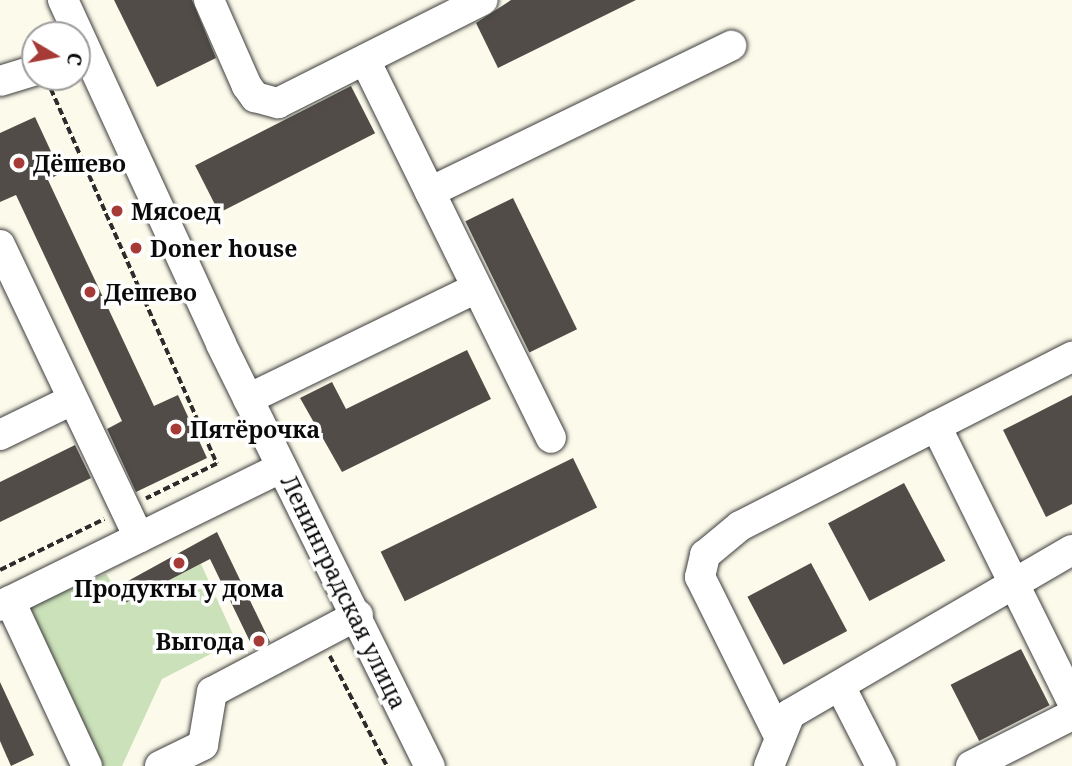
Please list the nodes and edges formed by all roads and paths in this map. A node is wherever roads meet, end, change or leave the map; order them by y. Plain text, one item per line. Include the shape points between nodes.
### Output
1 (63, 0) edge
2 (209, 0) edge
3 (483, 0) edge
4 (71, 21) edge
5 (731, 46) dead end
6 (365, 60) junction
7 (91, 72) edge
8 (21, 80) edge
9 (0, 81) edge
10 (52, 91) edge
11 (430, 192) junction
12 (0, 245) edge
13 (477, 288) junction
14 (1072, 357) edge
15 (248, 399) junction
16 (72, 400) junction
17 (936, 426) junction
18 (0, 435) edge
19 (551, 438) dead end
20 (282, 467) junction
21 (125, 509) junction
22 (139, 538) junction
23 (1072, 551) edge
24 (0, 570) edge
25 (1013, 583) junction
26 (5, 603) edge
27 (358, 615) junction
28 (319, 635) junction
29 (840, 686) junction
30 (1072, 701) edge
31 (1072, 715) edge
32 (780, 738) junction
33 (86, 766) edge
34 (160, 766) edge
35 (387, 766) edge
36 (430, 766) edge
37 (769, 766) edge
38 (881, 766) edge
39 (971, 766) edge

1 - 4 street, Ленинградская улица
2 - 6 street via 247,86 262,100 285,100
3 - 6 street
5 - 11 street
6 - 11 street
7 - 15 street, Ленинградская улица
8 - 9 street
10 - 21 path via 217,464
11 - 13 street
12 - 16 street
13 - 15 street
13 - 19 street
14 - 17 street
15 - 20 street, Ленинградская улица
16 - 18 street
16 - 21 street
17 - 25 street
17 - 32 street via 740,526 700,565
20 - 22 street
20 - 27 street, Ленинградская улица
21 - 22 street
21 - 24 path
22 - 26 street
23 - 25 street
25 - 29 street
25 - 30 street
26 - 33 street
27 - 28 street
27 - 36 street, Ленинградская улица
28 - 34 street via 212,692 203,744
28 - 35 path
29 - 32 street via 790,714
29 - 38 street
31 - 39 street
32 - 37 street

